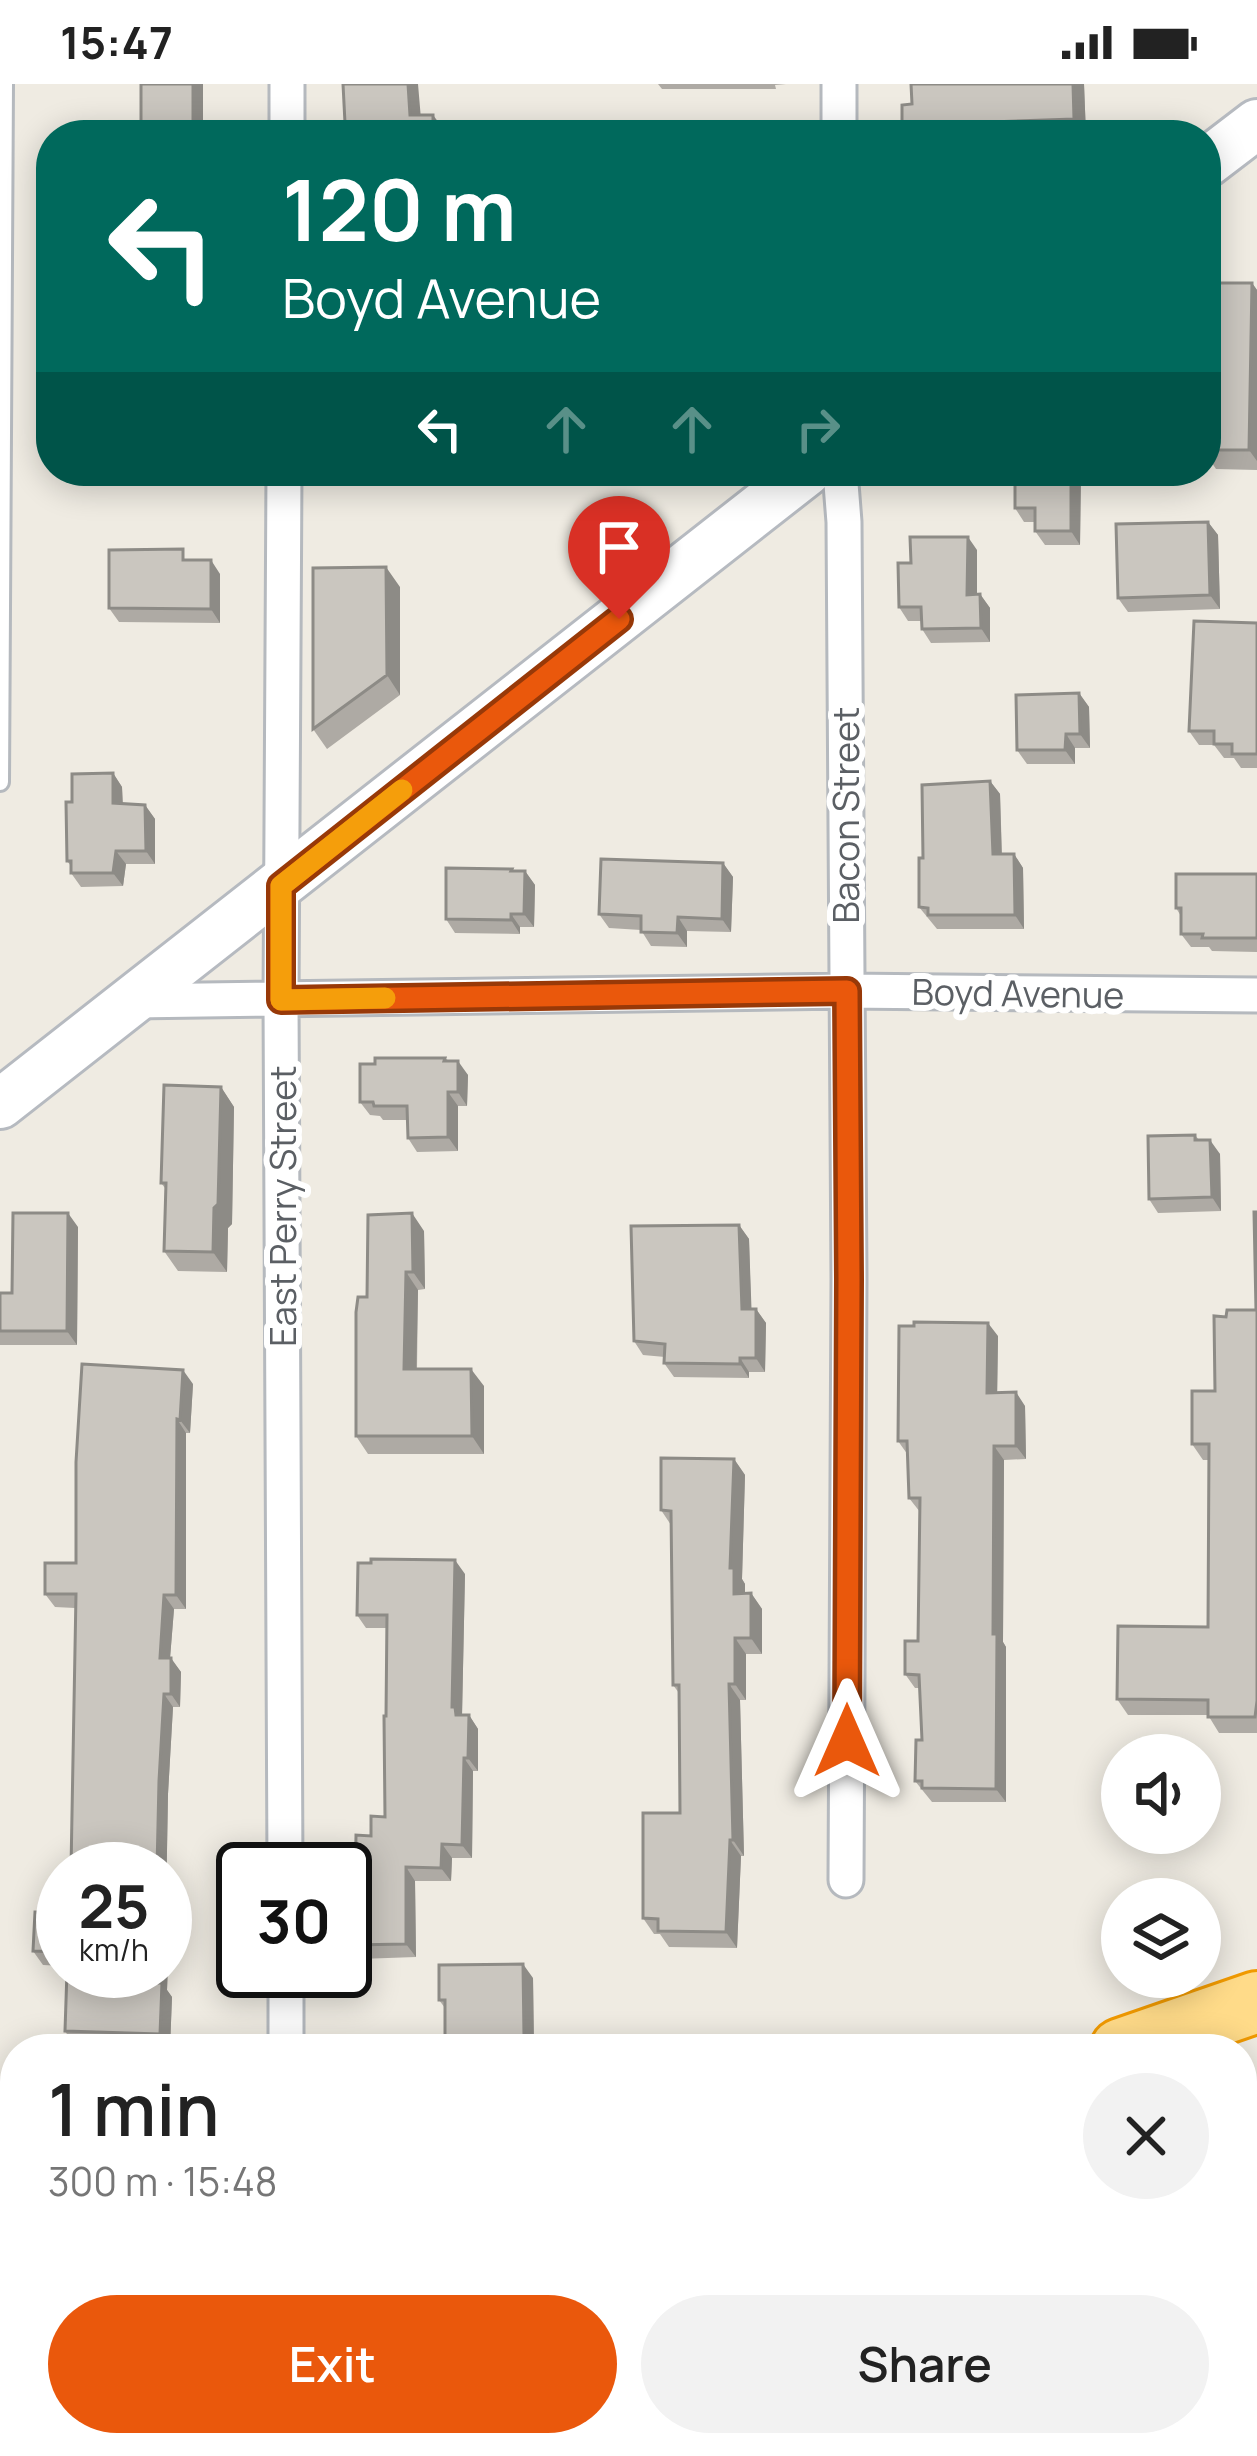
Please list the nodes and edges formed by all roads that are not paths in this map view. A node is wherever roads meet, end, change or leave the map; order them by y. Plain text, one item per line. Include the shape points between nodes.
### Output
1 (4, 84) edge
2 (287, 84) edge
3 (839, 84) edge
4 (287, 120) edge
5 (839, 120) edge
6 (1257, 124) edge
7 (1221, 152) edge
8 (284, 486) edge
9 (788, 486) edge
10 (841, 486) edge
11 (0, 782) edge
12 (281, 886) junction
13 (847, 991) junction
14 (1257, 995) edge
15 (281, 1000) junction
16 (131, 1001) junction
17 (0, 1104) edge
18 (285, 1842) edge
19 (846, 1880) dead end
20 (286, 1998) edge
21 (1257, 2002) edge
22 (286, 2034) edge
23 (1164, 2034) edge

1 - 11 lane
2 - 4 street
3 - 5 street
6 - 7 main road
8 - 12 street, East Perry Street
9 - 12 main road
10 - 13 street, Bacon Street
12 - 15 street, East Perry Street
12 - 16 main road
13 - 14 street, Boyd Avenue
13 - 15 street, Boyd Avenue
13 - 19 street, Bacon Street
15 - 16 street, Boyd Avenue
15 - 18 street, East Perry Street
16 - 17 main road
20 - 22 street
21 - 23 highway

